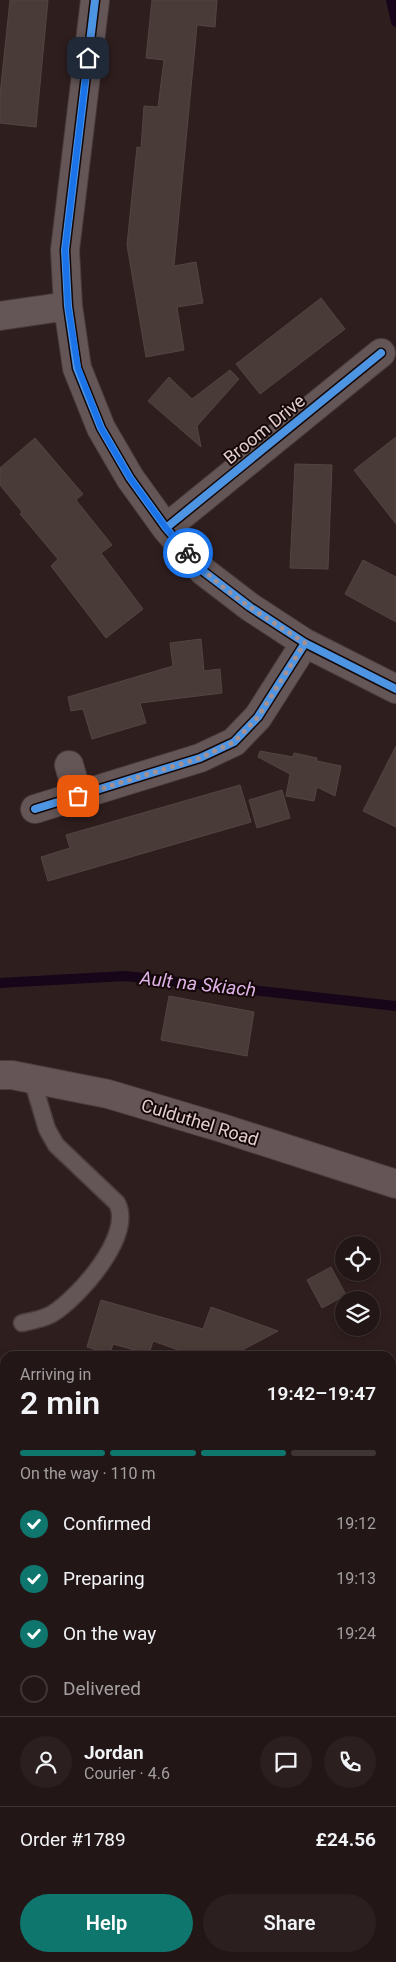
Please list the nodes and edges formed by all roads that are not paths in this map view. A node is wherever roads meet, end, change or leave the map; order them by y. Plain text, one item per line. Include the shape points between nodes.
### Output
1 (95, 0) edge
2 (68, 306) junction
3 (0, 316) edge
4 (382, 353) dead end
5 (166, 528) junction
6 (305, 643) junction
7 (396, 689) edge
8 (69, 766) dead end
9 (78, 796) junction
10 (35, 810) dead end
11 (0, 1075) edge
12 (32, 1079) junction
13 (396, 1184) edge
14 (22, 1322) dead end

1 - 2 street via 65,250
2 - 3 street
2 - 5 street via 78,368 101,428 130,478
4 - 5 street, Broom Drive
5 - 6 street via 203,571 250,608
6 - 7 street
6 - 9 street via 258,717 234,742 200,758
8 - 9 street
9 - 10 street
11 - 12 main road, Culduthel Road
12 - 13 main road, Culduthel Road via 108,1094
12 - 14 lane via 47,1129 56,1145 117,1203 120,1222 105,1259 85,1286 52,1314

